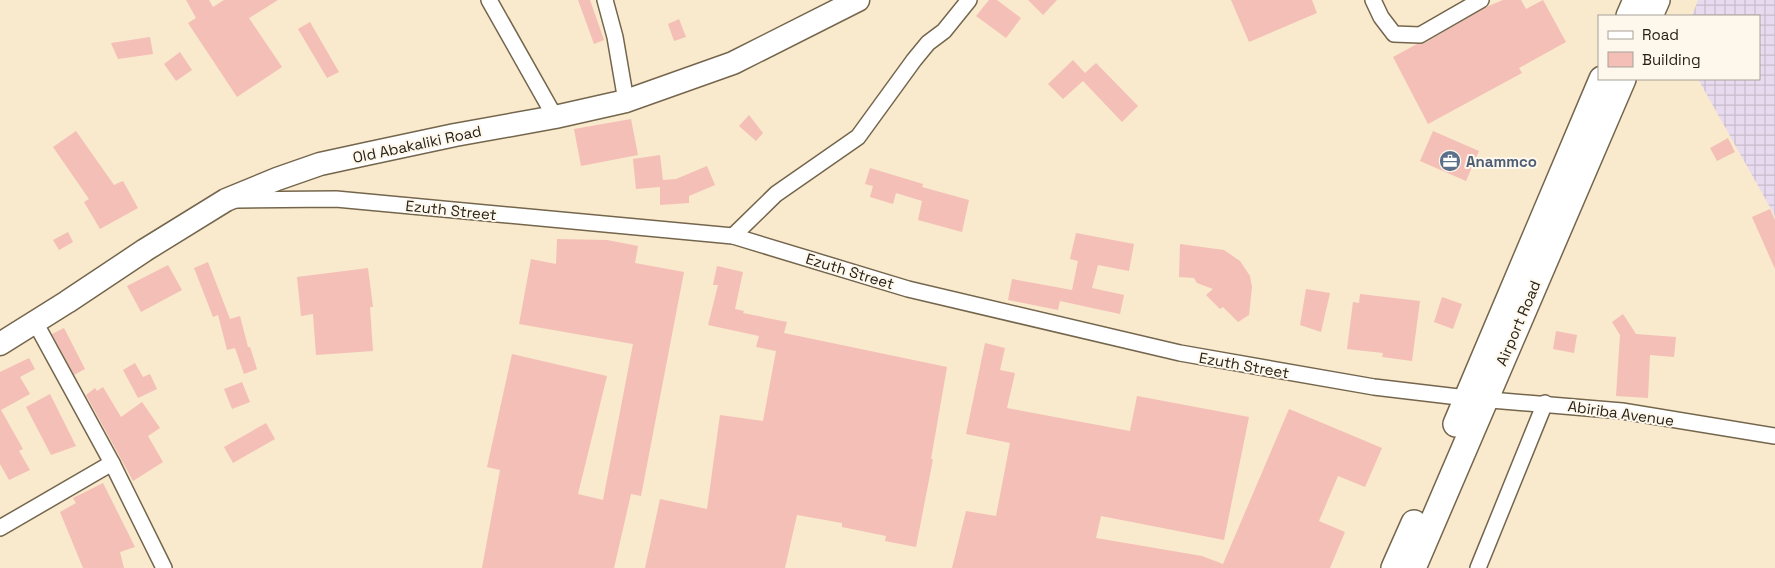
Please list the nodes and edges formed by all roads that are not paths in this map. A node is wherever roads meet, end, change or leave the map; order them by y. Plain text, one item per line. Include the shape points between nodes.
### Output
1 (489, 0) edge
2 (605, 0) edge
3 (858, 0) edge
4 (968, 0) edge
5 (1373, 0) edge
6 (1481, 0) edge
7 (1636, 0) edge
8 (1657, 0) edge
9 (1629, 15) edge
10 (1650, 15) edge
11 (1602, 80) edge
12 (1623, 80) edge
13 (626, 101) junction
14 (555, 117) junction
15 (226, 200) junction
16 (732, 236) junction
17 (35, 322) junction
18 (2, 338) edge
19 (1476, 398) junction
20 (1545, 403) junction
21 (1775, 436) edge
22 (112, 463) junction
23 (0, 528) edge
24 (164, 568) edge
25 (1394, 568) edge
26 (1413, 568) edge
27 (1478, 568) edge

1 - 14 street
2 - 13 street
3 - 13 main road, Old Abakaliki Road via 733,63
4 - 16 street via 944,31 914,60 858,137 776,194
5 - 6 street via 1394,34 1420,35
7 - 9 main road
8 - 10 main road
11 - 19 main road, Airport Road
12 - 19 main road, Airport Road
13 - 14 main road, Old Abakaliki Road
14 - 15 main road, Old Abakaliki Road via 320,164
15 - 16 street, Ezuth Street via 336,200
15 - 17 main road, Old Abakaliki Road
16 - 19 street, Ezuth Street via 908,289 1180,354 1374,388
17 - 18 main road, Old Abakaliki Road
17 - 22 street
19 - 20 street, Abiriba Avenue
19 - 25 main road, Airport Road
19 - 26 main road, Airport Road
20 - 21 street, Abiriba Avenue via 1622,411
20 - 27 street
22 - 23 street
22 - 24 street

